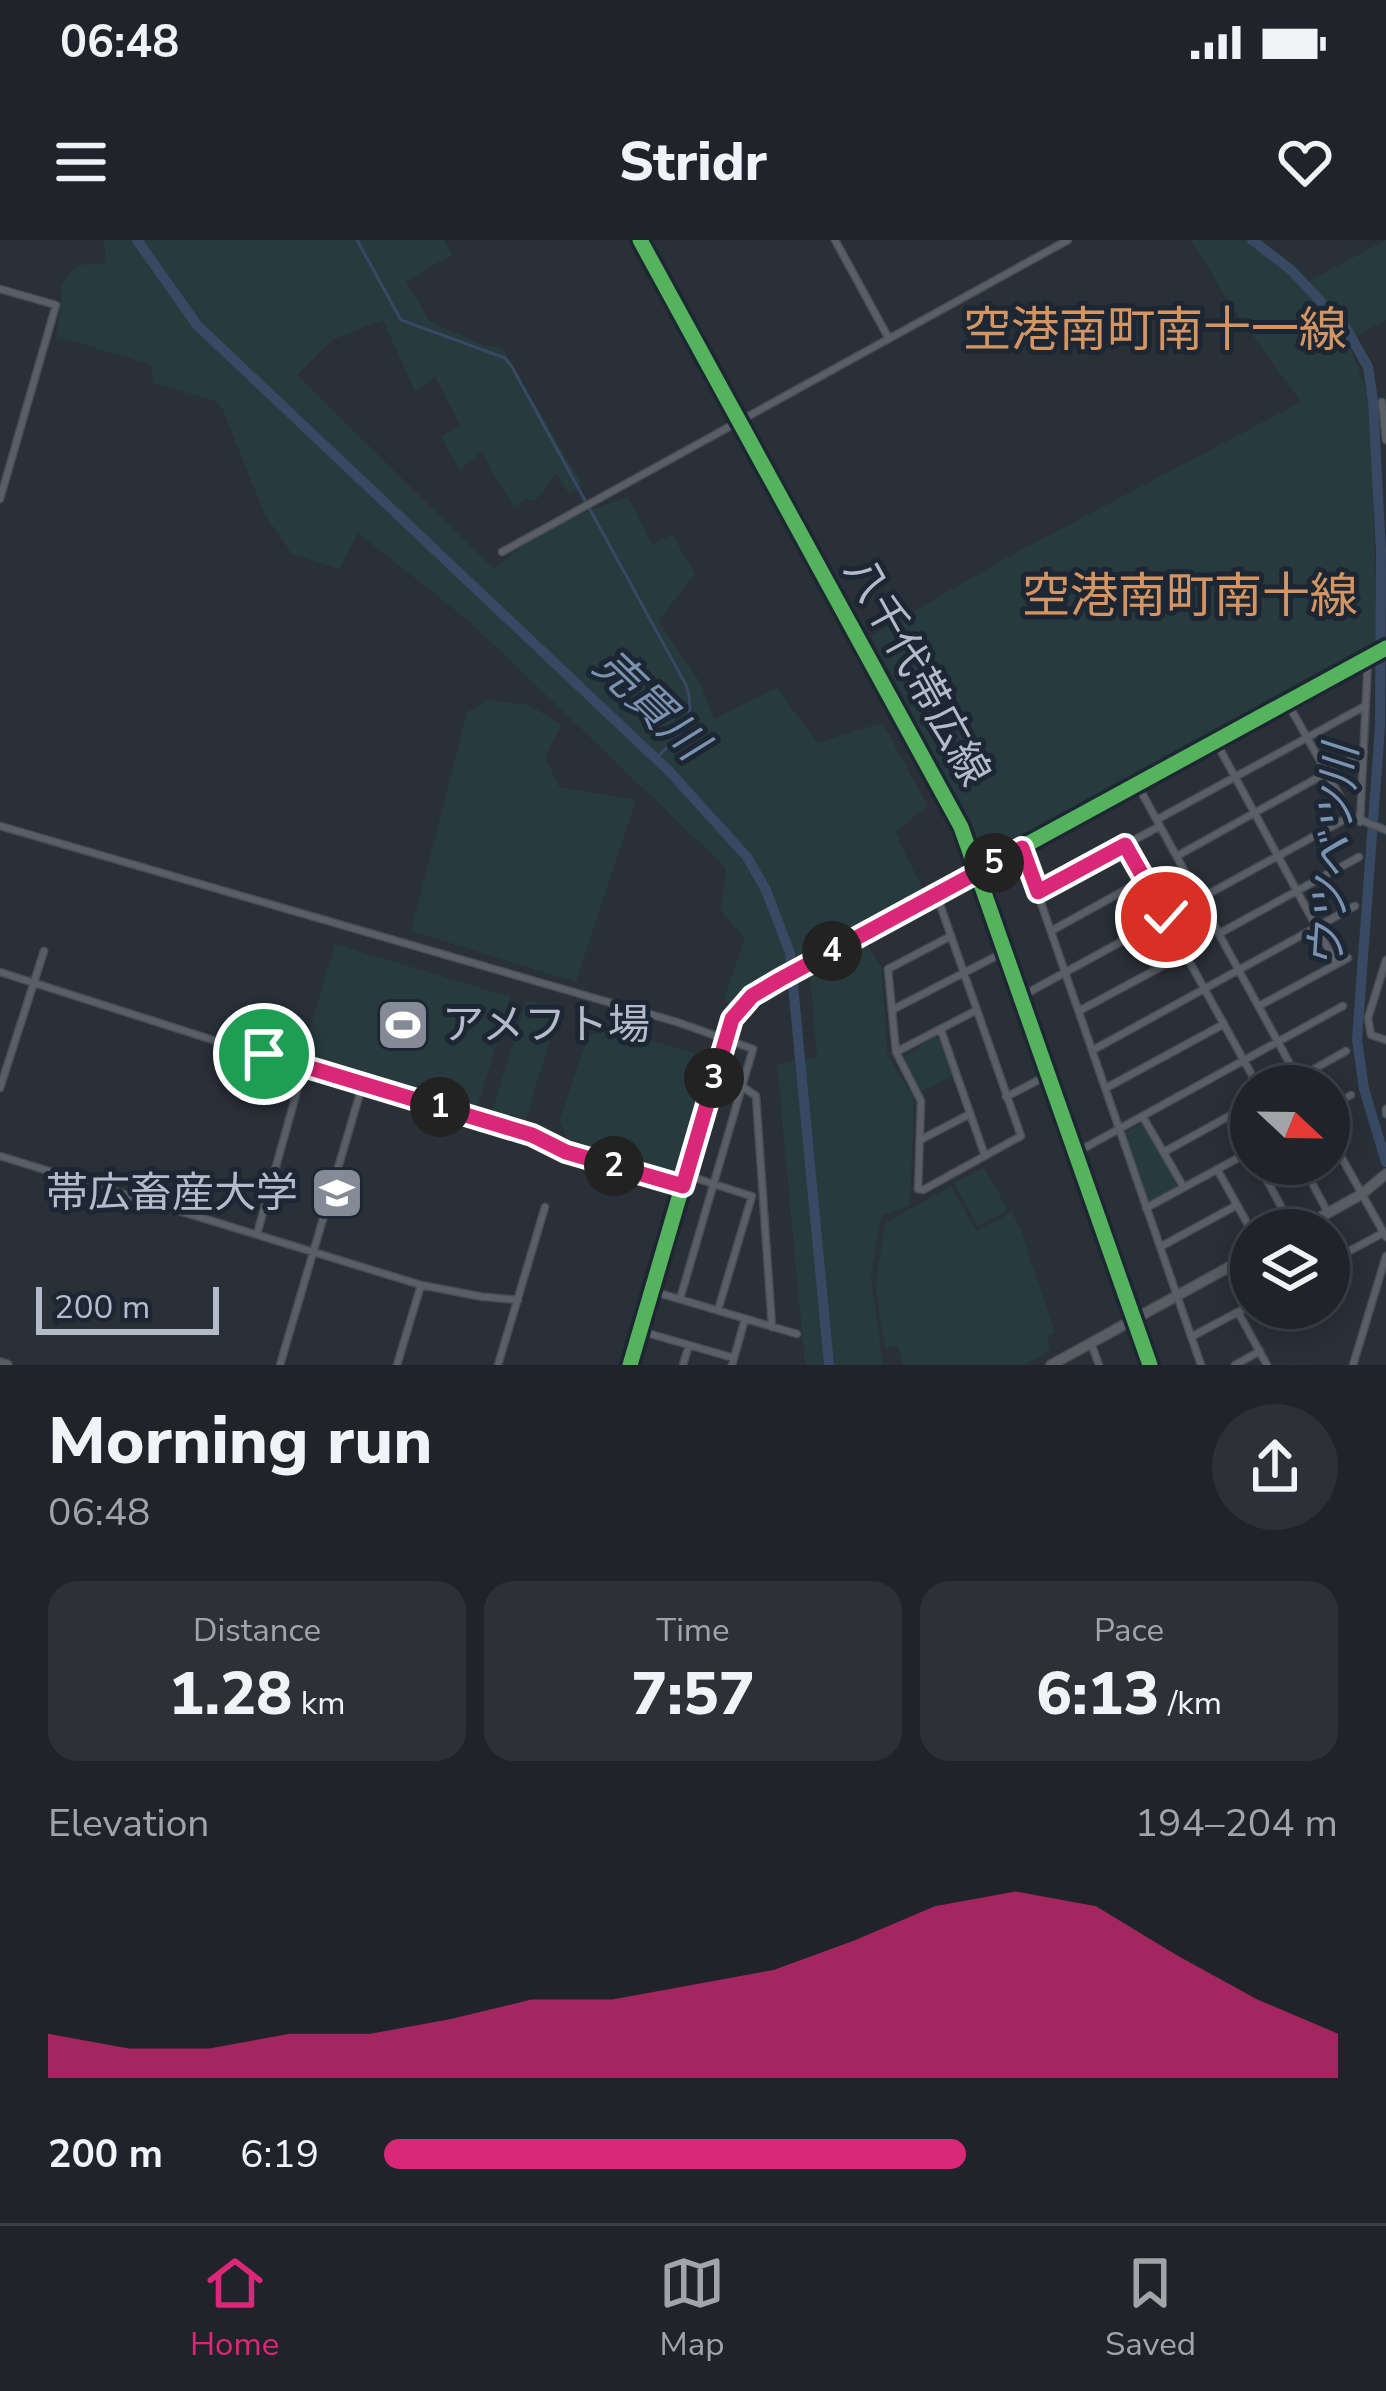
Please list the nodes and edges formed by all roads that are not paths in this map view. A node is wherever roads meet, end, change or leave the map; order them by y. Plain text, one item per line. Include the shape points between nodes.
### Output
1 (640, 240) edge
2 (835, 240) edge
3 (1067, 240) edge
4 (0, 289) edge
5 (889, 338) junction
6 (1382, 402) dead end
7 (738, 420) junction
8 (1386, 440) edge
9 (0, 499) edge
10 (502, 553) dead end
11 (1386, 648) edge
12 (1371, 656) junction
13 (1287, 702) junction
14 (1365, 706) junction
15 (1307, 738) junction
16 (1216, 742) junction
17 (1364, 752) junction
18 (1328, 773) junction
19 (1235, 776) junction
20 (1137, 784) junction
21 (1255, 814) junction
22 (1351, 816) junction
23 (1386, 818) edge
24 (1158, 823) junction
25 (1362, 823) junction
26 (0, 826) edge
27 (1382, 829) edge
28 (1125, 845) junction
29 (1022, 848) junction
30 (1177, 856) junction
31 (1278, 856) junction
32 (1359, 857) dead end
33 (980, 871) junction
34 (1144, 879) junction
35 (1298, 891) junction
36 (1038, 892) junction
37 (937, 895) junction
38 (1199, 898) junction
39 (1355, 906) dead end
40 (1166, 917) junction
41 (1318, 927) junction
42 (1051, 931) junction
43 (1219, 934) junction
44 (951, 936) junction
45 (44, 951) dead end
46 (1007, 951) junction
47 (1185, 954) junction
48 (1348, 958) dead end
49 (1386, 960) edge
50 (1336, 963) junction
51 (1239, 970) junction
52 (0, 972) edge
53 (963, 973) junction
54 (1065, 973) junction
55 (34, 982) junction
56 (1205, 988) junction
57 (1022, 996) junction
58 (1258, 1006) junction
59 (1343, 1006) dead end
60 (892, 1010) junction
61 (977, 1010) junction
62 (1079, 1011) junction
63 (1224, 1024) junction
64 (941, 1030) junction
65 (725, 1040) junction
66 (1386, 1040) edge
67 (1278, 1042) junction
68 (1093, 1050) junction
69 (896, 1052) junction
70 (1346, 1052) dead end
71 (1244, 1060) junction
72 (1247, 1065) edge
73 (1291, 1065) edge
74 (1326, 1065) edge
75 (304, 1069) junction
76 (1050, 1074) junction
77 (364, 1083) junction
78 (742, 1086) junction
79 (0, 1088) edge
80 (1106, 1089) junction
81 (1006, 1096) junction
82 (970, 1114) junction
83 (1230, 1116) edge
84 (1143, 1117) junction
85 (1119, 1130) junction
86 (919, 1141) junction
87 (1077, 1152) junction
88 (1164, 1152) junction
89 (0, 1156) edge
90 (985, 1156) junction
91 (1230, 1162) edge
92 (1217, 1169) junction
93 (1350, 1173) edge
94 (686, 1175) junction
95 (1385, 1176) edge
96 (713, 1184) junction
97 (683, 1186) junction
98 (1184, 1188) junction
99 (1362, 1194) junction
100 (752, 1196) junction
101 (764, 1197) junction
102 (1238, 1205) junction
103 (545, 1207) dead end
104 (1146, 1208) junction
105 (1240, 1209) edge
106 (1335, 1209) edge
107 (257, 1234) junction
108 (1384, 1235) edge
109 (1160, 1247) junction
110 (313, 1251) junction
111 (1350, 1252) edge
112 (1386, 1256) edge
113 (1230, 1267) edge
114 (421, 1285) junction
115 (652, 1291) junction
116 (1177, 1296) junction
117 (680, 1299) junction
118 (518, 1300) junction
119 (718, 1310) junction
120 (1230, 1316) edge
121 (745, 1319) junction
122 (1134, 1319) junction
123 (772, 1327) junction
124 (1248, 1329) edge
125 (640, 1331) junction
126 (797, 1334) dead end
127 (1191, 1337) junction
128 (1091, 1343) junction
129 (689, 1345) junction
130 (1260, 1351) junction
131 (733, 1362) edge
132 (280, 1365) edge
133 (397, 1365) edge
134 (499, 1365) edge
135 (630, 1365) edge
136 (683, 1365) edge
137 (1051, 1365) edge
138 (1099, 1365) edge
139 (1150, 1365) edge
140 (1201, 1365) edge
141 (1234, 1365) edge
142 (1267, 1365) edge
143 (1353, 1365) edge

1 - 7 main road, 八千代帯広線
2 - 5 street
3 - 5 street
4 - 9 street via 56,305
5 - 7 street
6 - 8 street
7 - 10 street
7 - 33 main road, 八千代帯広線
11 - 12 street
12 - 13 street
12 - 14 street
13 - 15 street
13 - 16 street
14 - 15 street
14 - 17 street
15 - 18 street
15 - 19 street
16 - 19 street
16 - 20 street
17 - 18 street
17 - 25 street
18 - 21 street
18 - 22 street
19 - 21 street
19 - 24 street
20 - 24 street
20 - 29 street
21 - 30 street
21 - 31 street
22 - 25 street
22 - 31 street
23 - 27 street
24 - 28 street
24 - 30 street
25 - 27 street
26 - 65 street
28 - 34 street
28 - 36 street
29 - 33 street
29 - 36 street
30 - 38 street
31 - 35 street
31 - 38 street
32 - 35 street
33 - 37 street
33 - 46 main road, 八千代帯広線
34 - 40 street
34 - 42 street
35 - 41 street
35 - 43 street
36 - 42 street
37 - 44 street
37 - 65 street via 779,980 744,1004
38 - 40 street
38 - 43 street
39 - 41 street
40 - 47 street
40 - 54 street
41 - 50 street
41 - 51 street
42 - 54 street
43 - 51 street
44 - 53 street
44 - 60 street via 888,969
45 - 55 street
46 - 53 street
46 - 57 main road, 八千代帯広線
47 - 56 street
47 - 62 street
48 - 50 street
49 - 66 street via 1368,1018 1371,1035
50 - 58 street
51 - 56 street
51 - 58 street
52 - 55 street
53 - 60 street
53 - 61 street
54 - 57 street
54 - 62 street
55 - 75 street
55 - 79 street
56 - 63 street
56 - 68 street
57 - 76 main road, 八千代帯広線
58 - 67 street
59 - 67 street
60 - 69 street
61 - 64 street
61 - 81 street
62 - 68 street
63 - 71 street
63 - 80 street
64 - 69 street
64 - 82 street
65 - 78 street via 753,1049
65 - 94 street
67 - 71 street
67 - 73 street
68 - 80 street
69 - 86 street via 921,1101
70 - 74 street
71 - 72 street
71 - 84 street
75 - 77 street
75 - 107 street
76 - 81 street
76 - 87 main road, 八千代帯広線
77 - 97 street
77 - 110 street
78 - 96 street
78 - 101 street via 756,1096
80 - 85 street
81 - 90 street via 1021,1136
82 - 86 street
82 - 90 street
83 - 88 street
84 - 85 street
84 - 88 street
85 - 87 street
85 - 104 street
86 - 90 street via 918,1189
87 - 122 main road, 八千代帯広線
88 - 98 street
89 - 107 street
91 - 92 street
92 - 98 street
92 - 102 street
93 - 99 street
94 - 96 street
94 - 97 street
95 - 99 main road
96 - 100 street
96 - 117 street
97 - 115 street
98 - 104 street
99 - 106 main road
99 - 108 street
100 - 101 street
100 - 119 street
101 - 123 street
102 - 105 street
102 - 109 street
103 - 118 street
104 - 109 street
107 - 110 street
108 - 111 street
109 - 116 street
110 - 114 street
110 - 132 street
112 - 143 street
113 - 116 main road
114 - 118 street
114 - 133 street
115 - 117 street
115 - 125 street
116 - 122 main road
116 - 127 street
117 - 119 street
118 - 134 street
119 - 121 street
120 - 127 street
121 - 123 street
121 - 131 street
122 - 128 main road
122 - 139 main road, 八千代帯広線
123 - 126 street
124 - 130 street
125 - 129 street
125 - 135 street
127 - 140 street
128 - 137 main road
128 - 138 street
129 - 131 street
129 - 136 street
130 - 141 street
130 - 142 street

